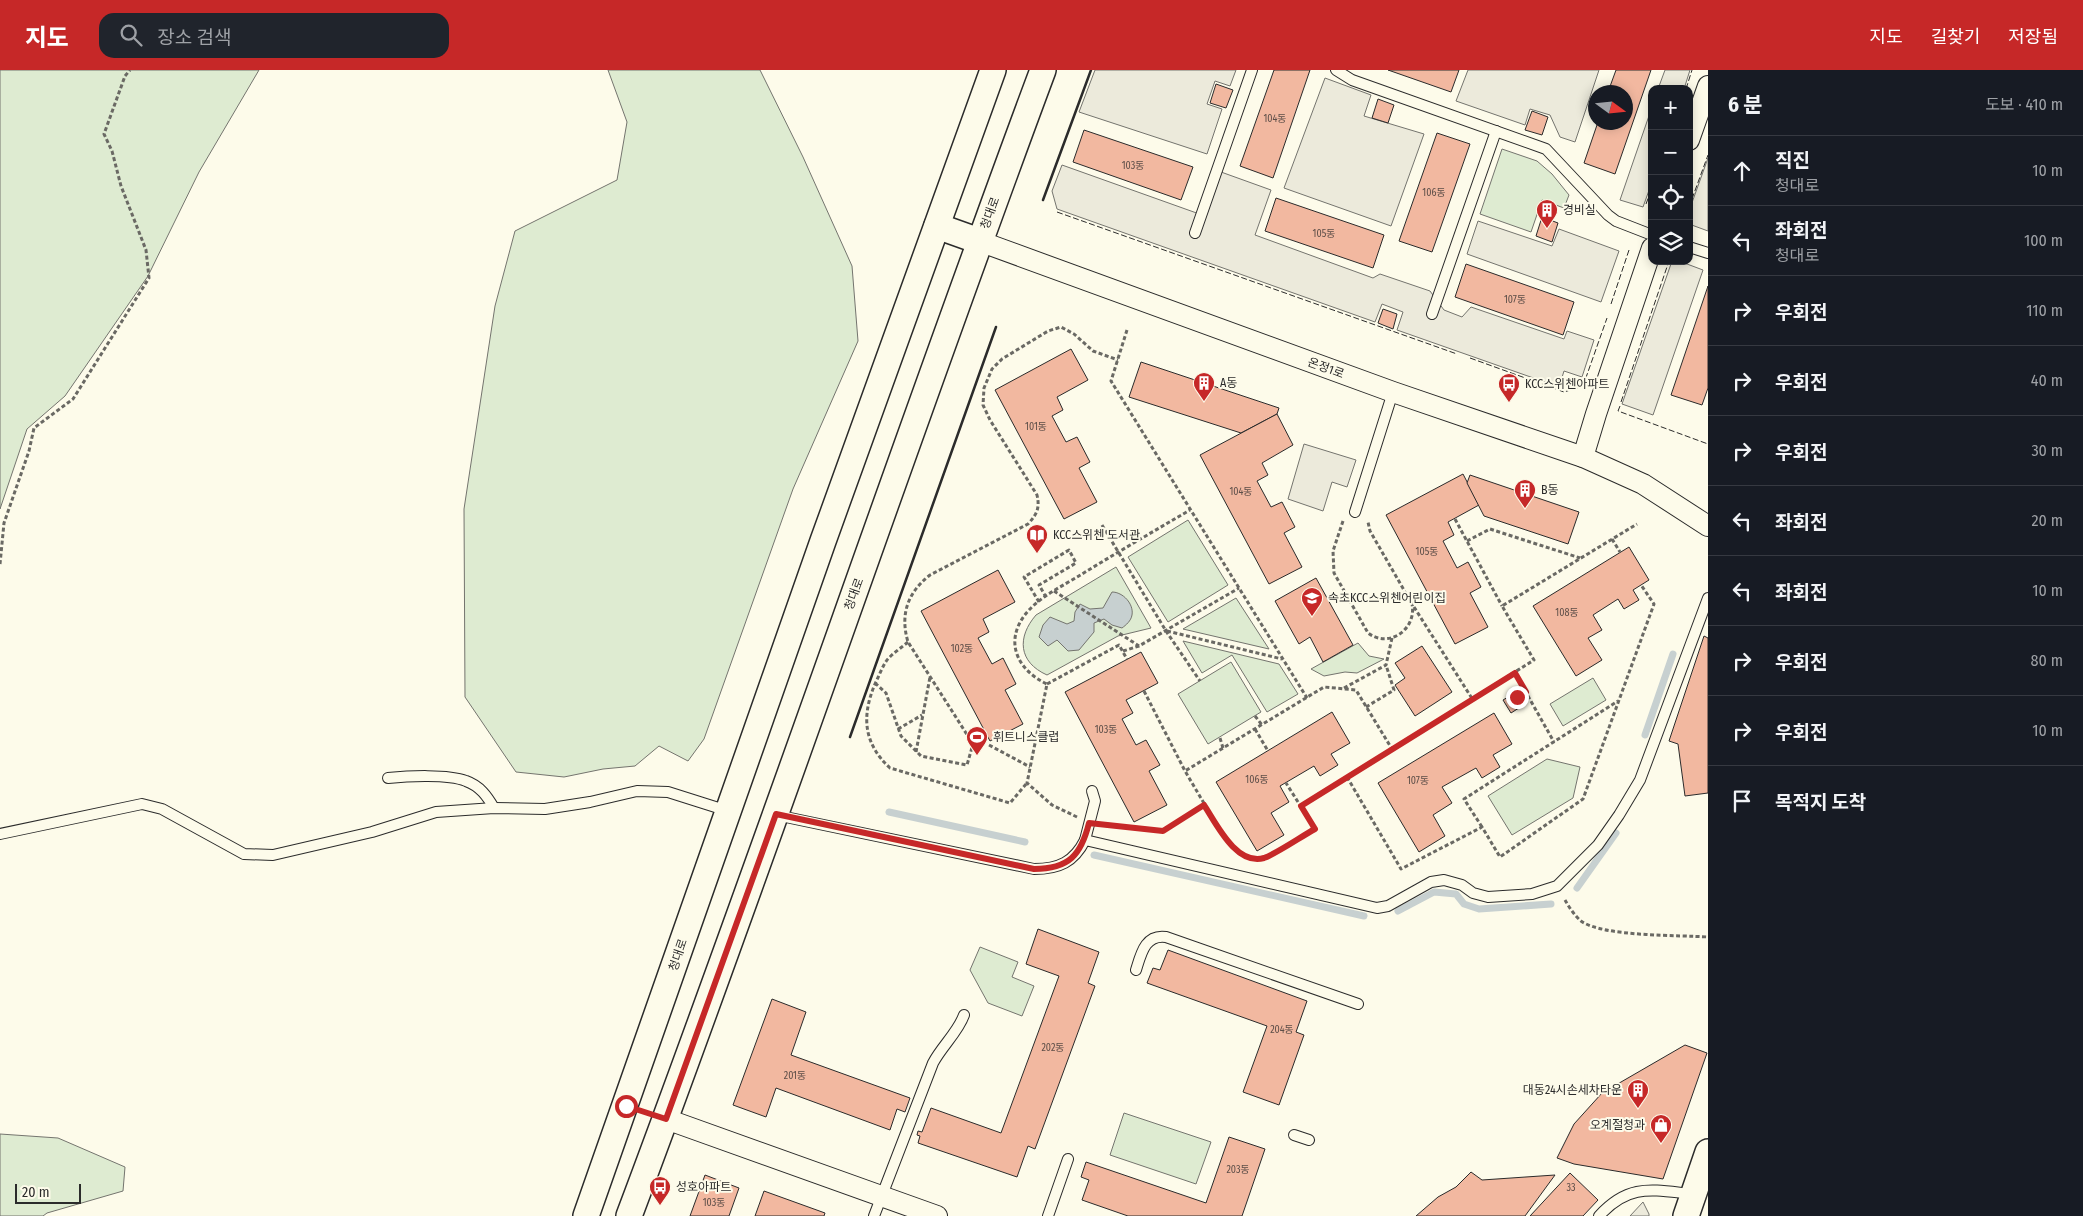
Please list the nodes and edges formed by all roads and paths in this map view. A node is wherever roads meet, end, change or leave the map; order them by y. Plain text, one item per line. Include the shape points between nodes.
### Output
1 (130, 70) edge
2 (988, 70) edge
3 (993, 70) edge
4 (1043, 70) edge
5 (1252, 70) edge
6 (1336, 70) edge
7 (1708, 86) edge
8 (1693, 130) edge
9 (1496, 131) junction
10 (964, 150) junction
11 (936, 226) junction
12 (1195, 233) dead end
13 (1648, 234) edge
14 (979, 241) junction
15 (1693, 248) edge
16 (1708, 253) edge
17 (1648, 260) edge
18 (1432, 314) dead end
19 (1126, 330) dead end
20 (1118, 360) junction
21 (1393, 392) junction
22 (1583, 457) junction
23 (1190, 510) junction
24 (1355, 512) dead end
25 (1368, 512) dead end
26 (1344, 517) dead end
27 (1455, 518) dead end
28 (1637, 524) dead end
29 (1102, 526) dead end
30 (1708, 526) edge
31 (1612, 540) junction
32 (1467, 541) junction
33 (1118, 552) junction
34 (1620, 552) dead end
35 (1580, 559) junction
36 (0, 564) edge
37 (1641, 585) dead end
38 (1239, 588) junction
39 (1054, 591) junction
40 (1046, 597) junction
41 (1708, 598) edge
42 (1039, 602) junction
43 (1412, 604) junction
44 (1502, 606) junction
45 (1166, 631) junction
46 (1392, 638) junction
47 (908, 642) junction
48 (1139, 646) junction
49 (1123, 651) junction
50 (1127, 659) dead end
51 (1283, 659) junction
52 (1386, 665) junction
53 (1515, 673) junction
54 (930, 676) junction
55 (1200, 681) dead end
56 (876, 684) junction
57 (1047, 684) junction
58 (1343, 689) junction
59 (1144, 690) dead end
60 (1526, 692) junction
61 (1517, 697) dead end
62 (1307, 698) junction
63 (1473, 700) junction
64 (1618, 701) junction
65 (1366, 707) junction
66 (923, 715) junction
67 (1255, 716) dead end
68 (1262, 725) junction
69 (898, 728) junction
70 (1255, 729) junction
71 (1220, 738) dead end
72 (1554, 742) junction
73 (989, 745) dead end
74 (1223, 748) junction
75 (1392, 748) junction
76 (1268, 750) dead end
77 (916, 752) junction
78 (1030, 767) junction
79 (1186, 771) junction
80 (1347, 777) junction
81 (388, 778) dead end
82 (1286, 782) dead end
83 (1027, 783) junction
84 (1092, 791) dead end
85 (1204, 805) junction
86 (1301, 806) junction
87 (494, 808) junction
88 (728, 812) junction
89 (776, 814) junction
90 (1089, 823) junction
91 (1482, 827) junction
92 (0, 834) edge
93 (1085, 840) junction
94 (1557, 886) junction
95 (1708, 937) edge
96 (1136, 970) dead end
97 (1358, 1004) dead end
98 (964, 1016) dead end
99 (626, 1106) junction
100 (666, 1119) junction
101 (1294, 1135) dead end
102 (1309, 1140) dead end
103 (1708, 1152) edge
104 (1068, 1159) dead end
105 (881, 1196) junction
106 (1690, 1205) edge
107 (928, 1214) edge
108 (586, 1216) edge
109 (629, 1216) edge
110 (874, 1216) edge
111 (1048, 1216) edge
112 (1598, 1216) edge

1 - 36 path via 104,134 146,250 148,278 73,399 34,428 4,523
2 - 10 street
3 - 10 street, 청대로
4 - 14 street, 청대로
5 - 12 lane
6 - 9 lane via 1352,80
7 - 8 street
9 - 13 lane via 1546,149 1608,215
9 - 18 lane
10 - 11 street, 청대로
11 - 14 street, 온정1로
11 - 88 street, 청대로
14 - 21 street, 온정1로
14 - 89 street, 청대로
15 - 16 lane
17 - 22 street
19 - 20 path
20 - 23 path via 1111,381
20 - 47 path via 1093,351 1061,327 1048,331 992,369 984,388 983,405 1036,495 1039,506 1028,524 918,584 905,614
21 - 22 street, 온정1로
21 - 24 lane
22 - 30 street, 온정1로 via 1644,484
23 - 33 path
23 - 38 path
25 - 43 path via 1370,531
26 - 46 path via 1333,551 1334,573 1368,633 1383,640
27 - 32 path
28 - 31 path
29 - 33 path
31 - 34 path
31 - 35 path
32 - 35 path via 1490,529
32 - 44 path
33 - 39 path
33 - 45 path
35 - 44 path
37 - 64 path via 1654,604
38 - 45 path
38 - 51 path
39 - 40 path
39 - 48 path
40 - 42 path
40 - 42 path via 1039,585 1076,563 1068,550 1024,577
41 - 94 lane via 1640,780 1598,845
42 - 57 path via 1017,628 1014,643 1018,659 1026,671
43 - 46 path via 1412,620 1407,628
43 - 63 path
44 - 53 path via 1534,660
45 - 48 path
45 - 51 path
45 - 55 path
46 - 52 path
47 - 54 path
47 - 56 path via 888,660
48 - 49 path
49 - 50 path
49 - 57 path via 1119,645
51 - 62 path
52 - 58 path
52 - 65 path via 1394,690
53 - 60 path
53 - 63 path
54 - 66 path
54 - 77 path via 973,744 967,765 921,756
56 - 69 path via 886,694
56 - 83 path via 866,718 868,738 878,756 890,768 1010,803
57 - 78 path
58 - 62 path via 1324,687
58 - 65 path via 1356,690
59 - 79 path
60 - 61 path
60 - 72 path
62 - 68 path
63 - 75 path
64 - 72 path
64 - 91 path via 1583,799 1500,857
65 - 75 path
66 - 69 path
66 - 77 path
67 - 68 path
68 - 70 path
69 - 77 path
70 - 74 path
70 - 76 path
71 - 74 path
72 - 91 path via 1464,799
73 - 78 path
74 - 79 path
75 - 80 path
78 - 83 path
79 - 85 path
80 - 86 path
80 - 91 path via 1401,869
81 - 87 lane via 407,776 467,781 486,794
82 - 86 path
83 - 90 path via 1052,805
84 - 90 lane via 1095,801
85 - 86 path via 1229,843 1239,852 1263,858 1315,829
85 - 90 path via 1163,831
87 - 88 lane via 545,809 637,791 668,792
87 - 92 lane via 436,812 372,832 273,855 244,854 162,809 142,804
88 - 99 street, 청대로
89 - 93 lane via 1034,869 1059,867 1072,860
89 - 100 street, 청대로
90 - 93 lane
93 - 94 lane via 1377,908 1388,906 1431,882 1444,880 1488,897 1532,894
94 - 95 path via 1569,908 1582,922 1648,935
96 - 97 lane via 1150,939 1166,937
98 - 105 lane via 933,1063
99 - 100 street
99 - 108 street, 청대로
100 - 105 street
100 - 109 street, 청대로
101 - 102 lane
103 - 106 street
104 - 111 lane
105 - 107 street
105 - 110 lane
106 - 112 lane via 1645,1190 1624,1195

